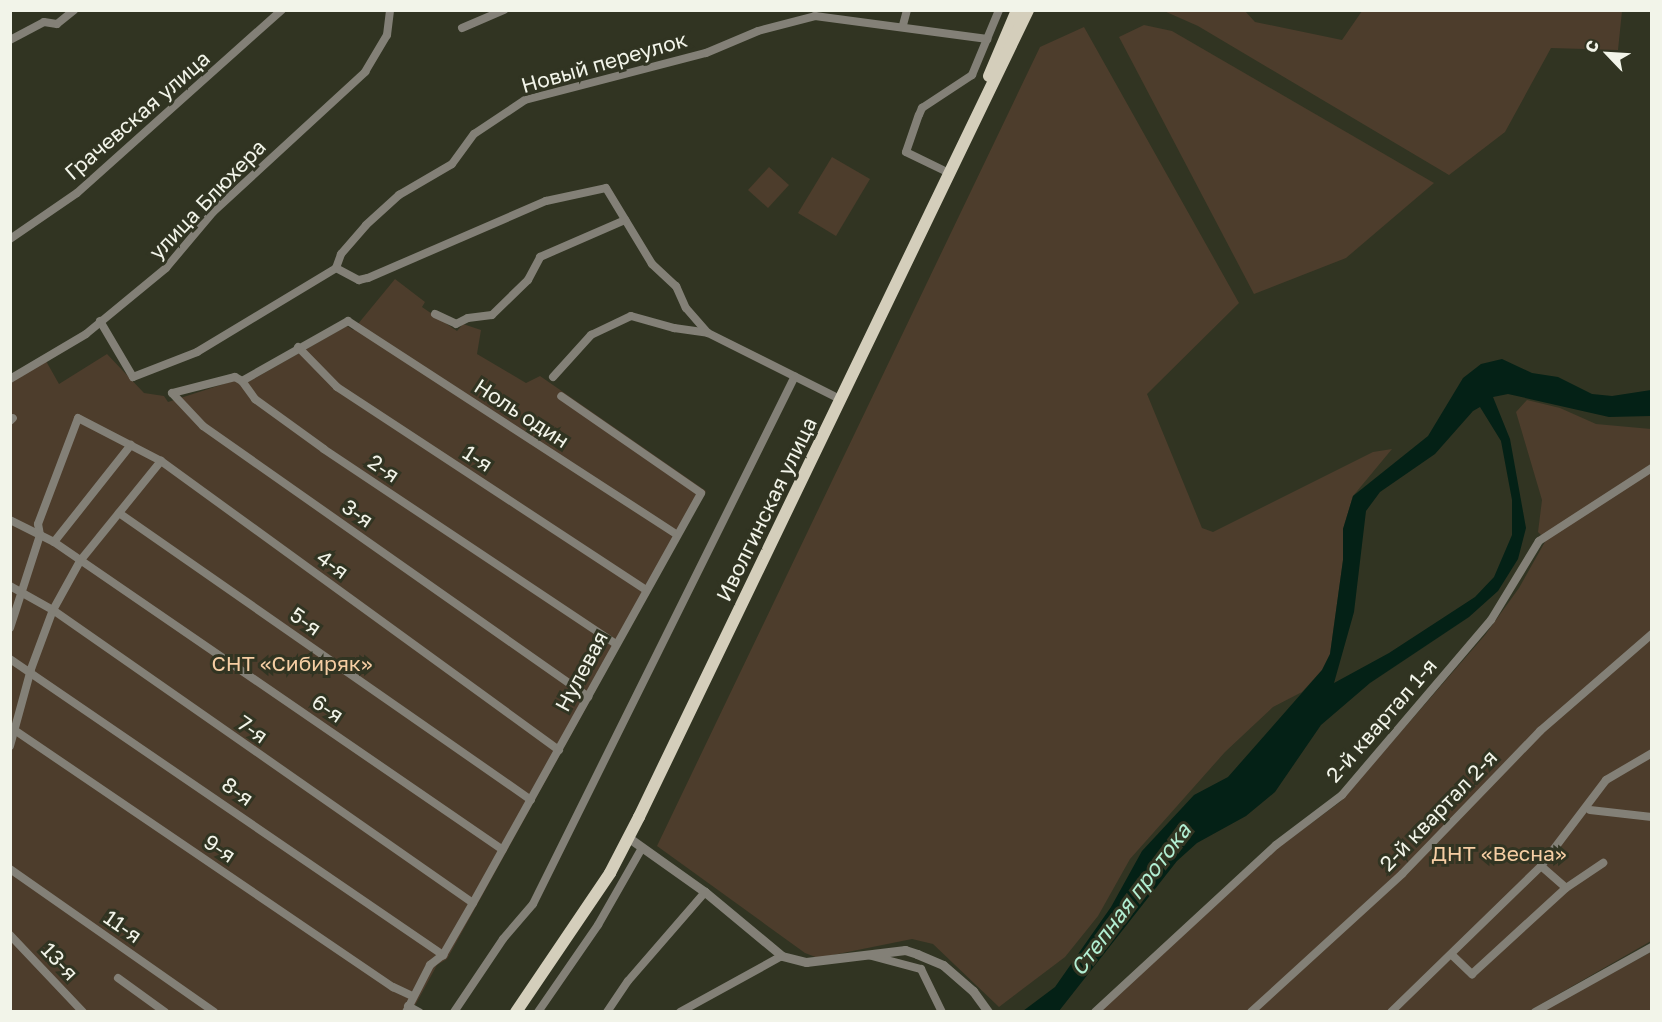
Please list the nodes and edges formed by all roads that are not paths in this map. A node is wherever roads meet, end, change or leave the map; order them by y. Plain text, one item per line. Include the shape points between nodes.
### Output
1 (74, 10) edge
2 (282, 10) edge
3 (390, 10) edge
4 (504, 10) edge
5 (907, 10) edge
6 (999, 10) edge
7 (1017, 10) edge
8 (1028, 10) edge
9 (903, 25) junction
10 (462, 28) dead end
11 (987, 39) junction
12 (10, 40) edge
13 (943, 170) junction
14 (625, 220) junction
15 (10, 239) edge
16 (336, 268) junction
17 (435, 314) dead end
18 (100, 321) junction
19 (708, 333) junction
20 (298, 347) junction
21 (795, 376) junction
22 (554, 377) dead end
23 (10, 379) edge
24 (242, 381) junction
25 (561, 396) dead end
26 (834, 396) junction
27 (131, 445) junction
28 (161, 462) junction
29 (1652, 468) edge
30 (119, 513) junction
31 (10, 520) edge
32 (40, 535) junction
33 (677, 535) junction
34 (54, 542) junction
35 (80, 561) junction
36 (10, 586) edge
37 (646, 590) junction
38 (23, 592) junction
39 (53, 610) junction
40 (10, 628) edge
41 (1652, 634) edge
42 (616, 644) junction
43 (10, 658) edge
44 (31, 669) junction
45 (588, 697) junction
46 (13, 729) edge
47 (10, 746) edge
48 (559, 750) junction
49 (1652, 753) edge
50 (531, 800) junction
51 (1590, 810) dead end
52 (1652, 817) edge
53 (629, 838) junction
54 (642, 848) junction
55 (503, 850) junction
56 (1604, 863) dead end
57 (1541, 866) junction
58 (10, 869) edge
59 (1566, 888) junction
60 (705, 892) junction
61 (473, 903) junction
62 (10, 935) edge
63 (1652, 947) edge
64 (867, 955) junction
65 (1452, 955) dead end
66 (443, 956) junction
67 (782, 956) junction
68 (118, 978) dead end
69 (412, 996) junction
70 (407, 1009) edge
71 (83, 1011) edge
72 (165, 1011) edge
73 (214, 1011) edge
74 (419, 1011) edge
75 (454, 1011) edge
76 (507, 1011) edge
77 (516, 1011) edge
78 (538, 1011) edge
79 (607, 1011) edge
80 (680, 1011) edge
81 (942, 1011) edge
82 (988, 1011) edge
83 (1095, 1011) edge
84 (1251, 1011) edge
85 (1391, 1011) edge
86 (1535, 1011) edge

1 - 12 street via 57,24 44,22
2 - 15 street, Грачевская улица via 77,193
3 - 18 street, улица Блюхера via 387,35 365,72 213,212 166,268
4 - 10 street
5 - 9 street
6 - 11 street
7 - 13 main road, Иволгинская улица
8 - 53 main road, Иволгинская улица
9 - 11 street, Новый переулок
9 - 16 street, Новый переулок via 815,16 758,31 706,52 525,100 474,134 452,164 399,195 366,225 341,254
11 - 13 street via 972,75 922,108 909,142 906,152
13 - 26 main road, Иволгинская улица
14 - 16 street via 612,192 600,189 546,201 368,278 359,280
14 - 17 street via 540,257 528,280 492,315 456,324
14 - 19 street via 652,264 676,286 686,308
16 - 18 street, Новый переулок via 197,352 139,376 128,374
18 - 23 street, улица Блюхера via 47,360
19 - 21 street
19 - 22 street via 631,316 591,335
20 - 24 street
20 - 33 street, Ноль один via 348,321
20 - 37 street, 1-я via 338,387
21 - 26 street
21 - 75 street via 533,904 503,939
24 - 42 street, 2-я via 255,399 324,449
24 - 45 street, 3-я via 235,377 172,393 203,426
25 - 33 street, Нулевая via 701,493
26 - 76 main road, Иволгинская улица via 605,868
27 - 28 street, 4-я
27 - 32 street, 4-я via 78,418 38,524
27 - 34 street
28 - 30 street
28 - 48 street, 4-я
29 - 83 street, 2-й квартал 1-я via 1539,541 1491,620 1342,795 1276,845
30 - 35 street
30 - 50 street, 5-я
31 - 32 street, 6-я
32 - 34 street, 6-я
32 - 38 street
33 - 37 street, Нулевая
34 - 35 street, 6-я
35 - 39 street
35 - 55 street, 6-я
36 - 38 street, 7-я
37 - 42 street, Нулевая
38 - 39 street, 7-я
38 - 40 street
39 - 44 street
39 - 61 street, 7-я
41 - 84 street, 2-й квартал 2-я via 1540,731 1402,874
42 - 45 street, Нулевая
43 - 44 street, 8-я
44 - 46 street
44 - 66 street, 8-я
45 - 48 street, Нулевая
46 - 47 street
46 - 69 street, 9-я via 393,987
48 - 50 street, Нулевая
49 - 57 street via 1606,780
50 - 55 street, Нулевая
51 - 52 street
53 - 54 street
53 - 77 main road, Иволгинская улица via 610,873
54 - 60 street
54 - 78 street via 598,925
55 - 61 street, Нулевая
56 - 59 street
57 - 59 street
57 - 85 street
58 - 73 street, 11-я
59 - 65 street via 1472,974
60 - 67 street
60 - 79 street
61 - 66 street, Нулевая
62 - 71 street, 13-я
63 - 86 street
64 - 67 street via 806,962
64 - 81 street via 921,969
64 - 82 street via 905,950 931,959 966,985
66 - 69 street, Нулевая via 430,965
67 - 80 street
68 - 72 street
69 - 70 street, Нулевая
70 - 74 street

